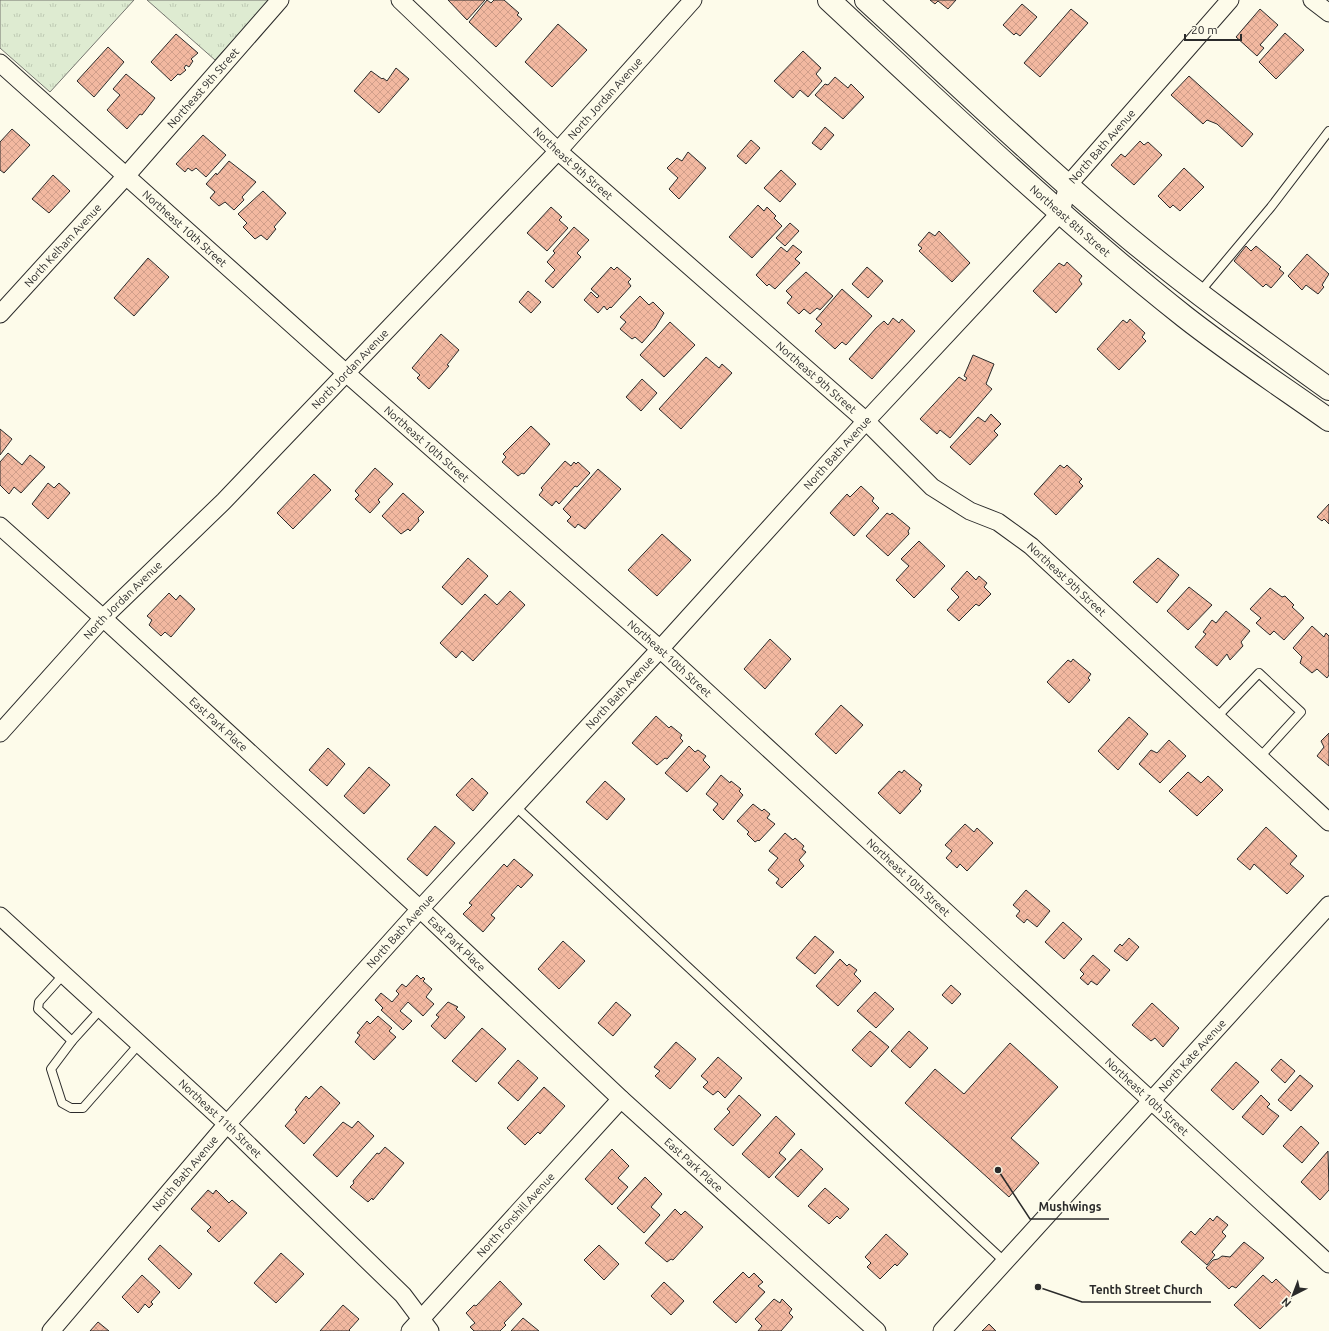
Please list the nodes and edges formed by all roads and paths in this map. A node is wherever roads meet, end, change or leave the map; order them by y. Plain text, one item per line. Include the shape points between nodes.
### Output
1 (280, 0) edge
2 (400, 0) edge
3 (694, 0) edge
4 (829, 0) edge
5 (866, 0) edge
6 (1230, 0) edge
7 (1312, 0) edge
8 (1329, 13) edge
9 (0, 63) edge
10 (1329, 131) edge
11 (558, 151) junction
12 (126, 176) junction
13 (1068, 185) junction
14 (1061, 212) junction
15 (1198, 294) junction
16 (0, 314) edge
17 (346, 373) junction
18 (1329, 389) edge
19 (1329, 420) edge
20 (866, 421) junction
21 (0, 526) edge
22 (103, 618) junction
23 (660, 649) junction
24 (1217, 717) junction
25 (0, 733) edge
26 (1260, 757) junction
27 (515, 806) junction
28 (1329, 822) edge
29 (1329, 905) edge
30 (420, 909) junction
31 (0, 916) edge
32 (64, 974) junction
33 (101, 1009) junction
34 (72, 1041) junction
35 (140, 1043) junction
36 (621, 1100) junction
37 (1151, 1102) junction
38 (227, 1124) junction
39 (1005, 1262) junction
40 (1329, 1264) edge
41 (420, 1327) edge
42 (51, 1331) edge
43 (877, 1331) edge
44 (942, 1331) edge

1 - 12 street, Northeast 9th Street
2 - 11 street, Northeast 9th Street
3 - 11 street, North Jordan Avenue
4 - 14 main road, Northeast 8th Street
5 - 13 main road
6 - 13 street, North Bath Avenue
7 - 8 street
9 - 12 street, Northeast 10th Street
10 - 15 lane via 1271,207
11 - 17 street, North Jordan Avenue
11 - 20 street, Northeast 9th Street
12 - 16 street, North Kelham Avenue
12 - 17 street, Northeast 10th Street
13 - 14 street, North Bath Avenue
13 - 15 main road
14 - 19 main road, Northeast 8th Street via 1185,317
14 - 20 street, North Bath Avenue
15 - 18 main road
17 - 22 street, North Jordan Avenue via 224,501
17 - 23 street, Northeast 10th Street
20 - 23 street, North Bath Avenue
20 - 24 street, Northeast 9th Street via 932,487 970,511 998,522 1031,546
21 - 22 street, East Park Place
22 - 25 street, North Jordan Avenue
22 - 30 street, East Park Place
23 - 27 street, North Bath Avenue
23 - 37 street, Northeast 10th Street
24 - 26 street, Northeast 9th Street
24 - 26 lane via 1259,673 1285,697 1301,712
26 - 28 street, Northeast 9th Street
27 - 30 street, North Bath Avenue
27 - 39 lane
29 - 37 street, North Kate Avenue
30 - 36 street, East Park Place
30 - 38 street, North Bath Avenue
31 - 32 street, Northeast 11th Street
32 - 33 street, Northeast 11th Street
32 - 34 lane via 39,1002 38,1009
33 - 34 lane
33 - 35 street, Northeast 11th Street
34 - 35 lane via 51,1069 62,1102 71,1108 83,1108
35 - 38 street, Northeast 11th Street
36 - 41 street, North Fonshill Avenue
36 - 43 street, East Park Place
37 - 39 street, North Kate Avenue
37 - 40 street, Northeast 10th Street
38 - 41 street, Northeast 11th Street via 403,1295
38 - 42 street, North Bath Avenue
39 - 44 street, North Kate Avenue

